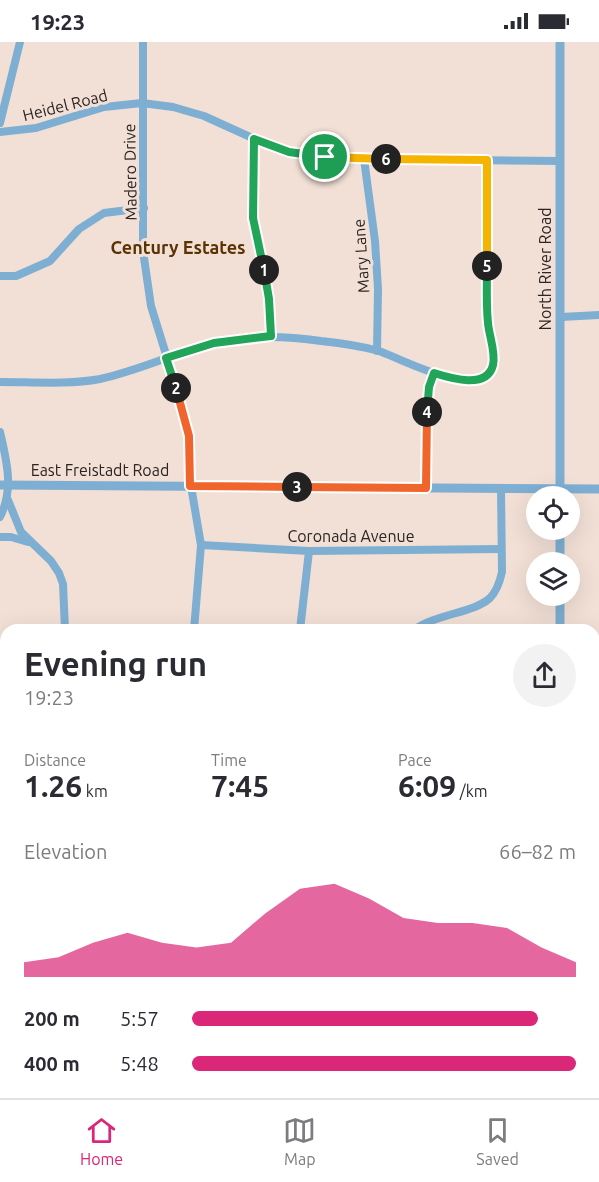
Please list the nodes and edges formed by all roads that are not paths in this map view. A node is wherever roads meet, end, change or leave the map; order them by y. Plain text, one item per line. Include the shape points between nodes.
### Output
1 (20, 42) edge
2 (143, 42) edge
3 (560, 42) edge
4 (142, 103) junction
5 (0, 123) edge
6 (0, 132) edge
7 (254, 139) junction
8 (364, 159) junction
9 (487, 160) junction
10 (560, 161) junction
11 (144, 208) junction
12 (0, 276) edge
13 (599, 315) edge
14 (561, 317) junction
15 (271, 336) junction
16 (377, 351) junction
17 (166, 358) junction
18 (434, 373) junction
19 (0, 382) edge
20 (0, 432) edge
21 (4, 485) edge
22 (190, 486) junction
23 (560, 486) edge
24 (426, 488) junction
25 (599, 489) edge
26 (501, 490) junction
27 (526, 491) edge
28 (580, 491) edge
29 (8, 500) junction
30 (0, 517) edge
31 (0, 537) edge
32 (31, 543) junction
33 (201, 545) junction
34 (501, 549) junction
35 (309, 551) junction
36 (560, 606) edge
37 (65, 624) edge
38 (194, 624) edge
39 (301, 624) edge
40 (424, 624) edge
41 (560, 624) edge

1 - 5 street
2 - 4 street, Madero Drive
3 - 10 street, North River Road
4 - 6 street, Heidel Road via 104,107 36,128
4 - 7 street, Heidel Road via 204,116
4 - 11 street, Madero Drive
7 - 8 street, Heidel Road via 306,155
7 - 15 street via 253,218 269,299
8 - 9 street, Heidel Road
8 - 16 street, Mary Lane via 375,241
9 - 10 street, Heidel Road
9 - 18 street via 488,320 493,363 488,373 474,380
10 - 14 street, North River Road
11 - 12 street via 104,213 79,229 50,261 16,276
11 - 17 street, Madero Drive via 143,251 151,306
13 - 14 street
14 - 23 street, North River Road
15 - 16 street
15 - 17 street via 214,343
16 - 18 street
17 - 19 street via 100,379
17 - 22 street, Madero Drive via 189,436
18 - 24 street via 427,399
20 - 21 street via 8,467
21 - 22 street, East Freistadt Road
21 - 29 street
22 - 24 street, East Freistadt Road
22 - 33 street, Madero Drive
24 - 26 street, East Freistadt Road
25 - 28 street, East Freistadt Road
26 - 27 street, East Freistadt Road
26 - 34 street
29 - 30 street
29 - 32 street via 21,532
31 - 32 street
32 - 37 street via 59,573
33 - 35 street, Coronada Avenue
33 - 38 street, Madero Drive
34 - 35 street, Coronada Avenue
34 - 40 street via 502,572 489,599
35 - 39 street
36 - 41 street

